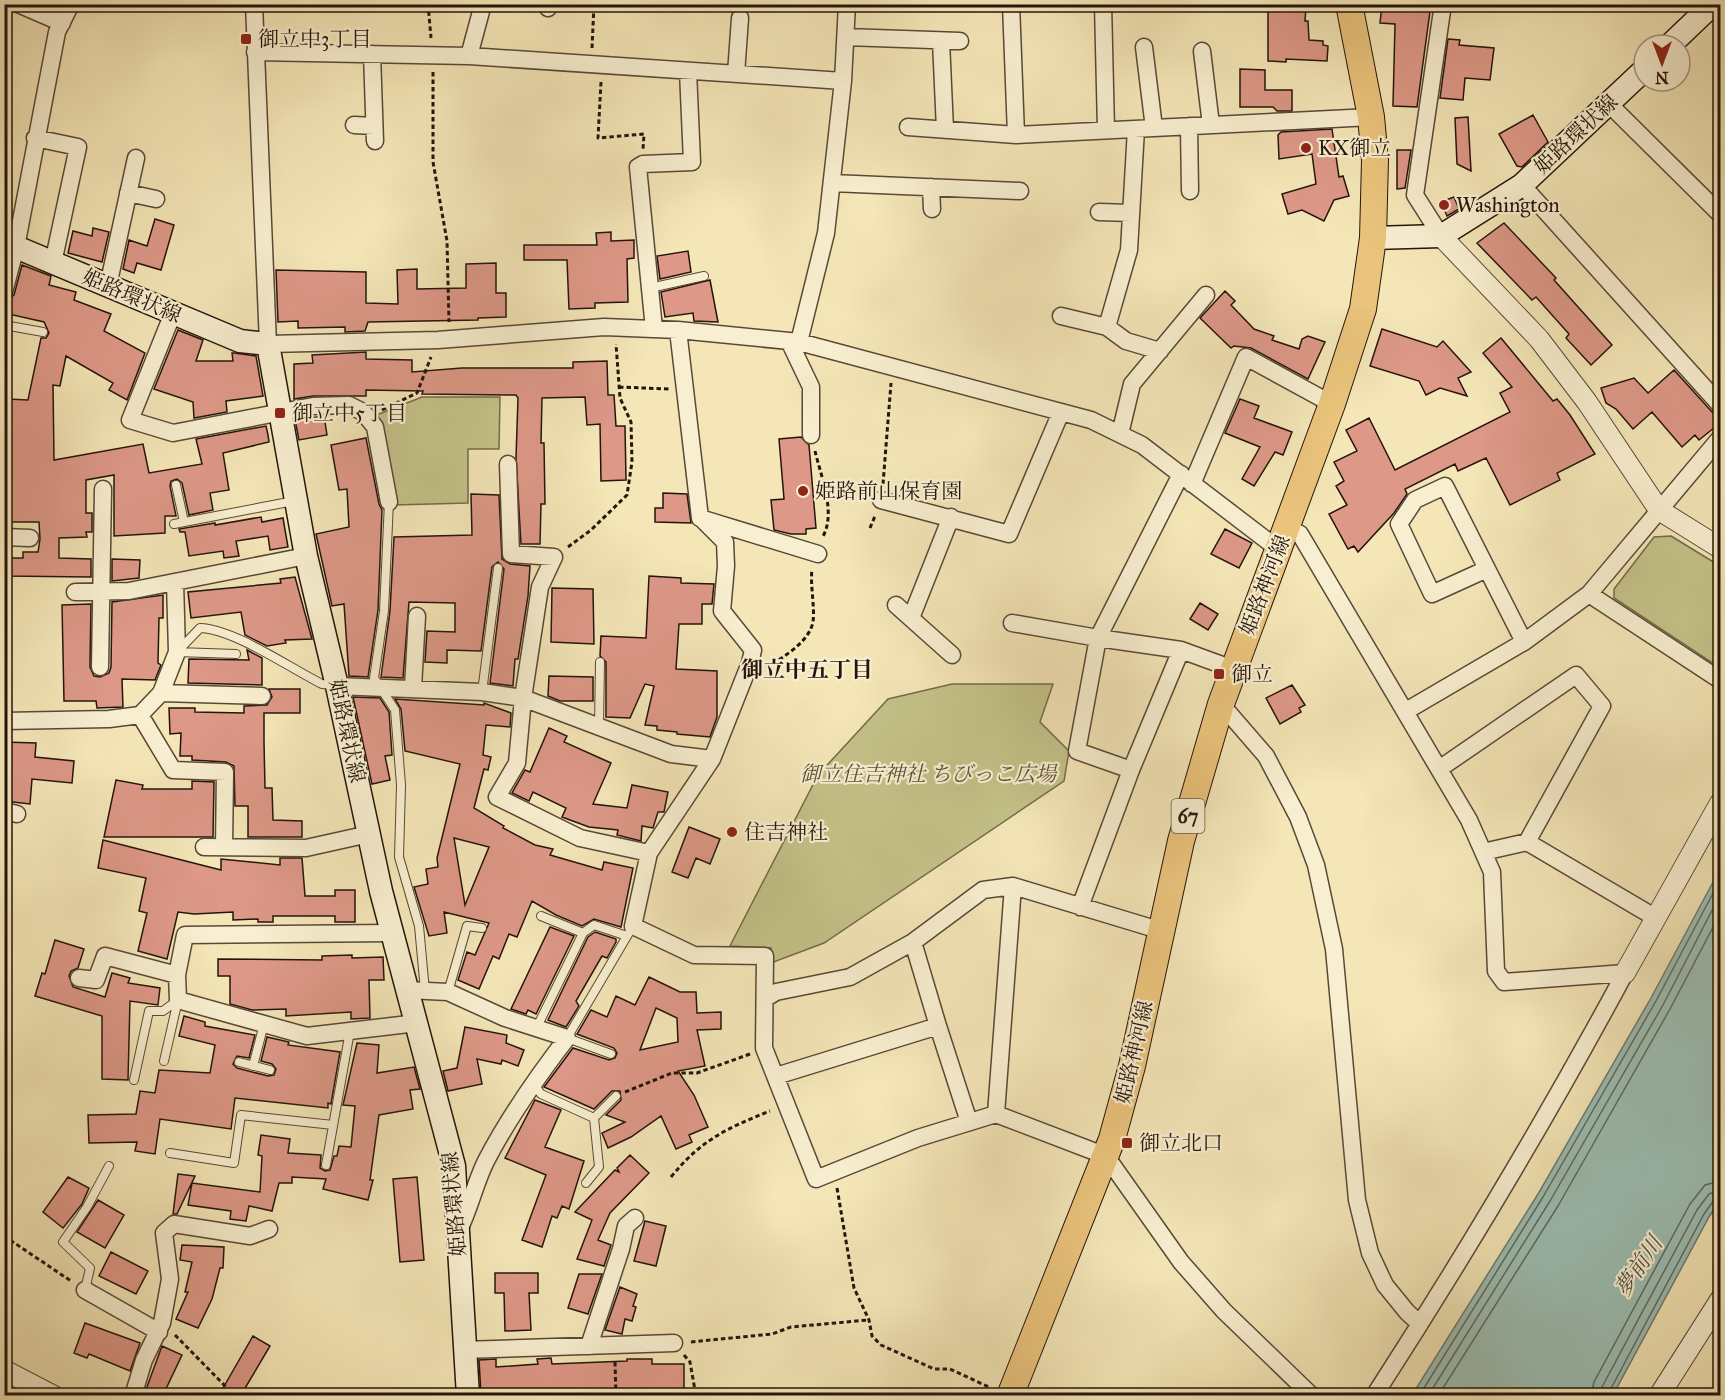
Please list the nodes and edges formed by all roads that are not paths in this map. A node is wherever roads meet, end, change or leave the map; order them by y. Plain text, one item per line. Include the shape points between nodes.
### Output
1 (18, 4) edge
2 (71, 4) edge
3 (254, 4) edge
4 (483, 4) edge
5 (847, 4) edge
6 (1011, 4) edge
7 (1103, 4) edge
8 (1349, 4) edge
9 (1443, 4) edge
10 (1713, 4) edge
11 (740, 18) dead end
12 (62, 22) junction
13 (1683, 33) edge
14 (846, 37) junction
15 (941, 41) junction
16 (960, 41) dead end
17 (1144, 46) dead end
18 (255, 51) junction
19 (1202, 51) dead end
20 (372, 54) junction
21 (469, 57) junction
22 (688, 71) junction
23 (736, 74) junction
24 (843, 81) junction
25 (1632, 81) edge
26 (1608, 103) junction
27 (1371, 117) junction
28 (354, 125) dead end
29 (1211, 125) junction
30 (1189, 126) junction
31 (908, 127) dead end
32 (1154, 128) junction
33 (1136, 129) junction
34 (945, 130) junction
35 (1106, 130) junction
36 (1016, 135) junction
37 (36, 138) junction
38 (136, 158) dead end
39 (832, 183) junction
40 (1522, 185) junction
41 (931, 187) junction
42 (1190, 191) dead end
43 (1020, 192) dead end
44 (128, 193) junction
45 (156, 199) dead end
46 (932, 209) dead end
47 (1098, 212) dead end
48 (1131, 213) junction
49 (1720, 214) edge
50 (1442, 236) junction
51 (1373, 238) junction
52 (10, 245) edge
53 (53, 263) junction
54 (704, 276) dead end
55 (108, 286) junction
56 (650, 288) junction
57 (4, 292) edge
58 (1206, 295) dead end
59 (173, 313) junction
60 (1061, 316) dead end
61 (4, 325) edge
62 (1107, 327) junction
63 (654, 329) junction
64 (678, 330) junction
65 (43, 332) dead end
66 (794, 342) junction
67 (268, 344) junction
68 (1160, 351) junction
69 (1332, 404) junction
70 (1720, 405) edge
71 (1061, 412) junction
72 (280, 413) junction
73 (1120, 434) junction
74 (811, 435) dead end
75 (1720, 438) edge
76 (508, 464) dead end
77 (1187, 479) junction
78 (176, 485) dead end
79 (103, 489) dead end
80 (881, 500) road end
81 (296, 501) junction
82 (389, 502) joint
83 (1659, 510) junction
84 (700, 518) junction
85 (951, 518) junction
86 (184, 522) junction
87 (174, 524) dead end
88 (4, 537) edge
89 (30, 538) dead end
90 (1282, 538) junction
91 (1720, 548) edge
92 (818, 554) dead end
93 (306, 556) junction
94 (498, 568) dead end
95 (1487, 569) junction
96 (175, 582) junction
97 (102, 591) junction
98 (75, 592) dead end
99 (1589, 594) junction
100 (896, 605) dead end
101 (417, 616) dead end
102 (911, 618) junction
103 (1012, 623) dead end
104 (1098, 638) junction
105 (1524, 642) junction
106 (1181, 650) junction
107 (177, 652) junction
108 (236, 654) dead end
109 (952, 654) dead end
110 (600, 662) dead end
111 (100, 667) dead end
112 (1233, 669) junction
113 (1720, 680) edge
114 (338, 686) junction
115 (379, 686) junction
116 (413, 688) junction
117 (482, 692) junction
118 (161, 693) junction
119 (262, 696) dead end
120 (523, 698) junction
121 (1221, 704) junction
122 (1406, 711) junction
123 (140, 715) junction
124 (4, 721) edge
125 (599, 726) junction
126 (712, 759) junction
127 (1439, 769) junction
128 (1131, 770) junction
129 (1720, 803) edge
130 (369, 834) junction
131 (1527, 842) junction
132 (204, 847) dead end
133 (224, 847) junction
134 (1483, 852) junction
135 (649, 853) junction
136 (1013, 886) junction
137 (1080, 907) junction
138 (541, 916) dead end
139 (1656, 918) junction
140 (482, 928) dead end
141 (630, 931) junction
142 (1162, 931) junction
143 (390, 933) junction
144 (583, 933) junction
145 (913, 942) junction
146 (1625, 974) junction
147 (177, 975) junction
148 (79, 978) dead end
149 (416, 990) junction
150 (448, 992) junction
151 (766, 998) junction
152 (178, 999) junction
153 (417, 1023) junction
154 (264, 1024) junction
155 (938, 1026) junction
156 (537, 1027) junction
157 (350, 1031) junction
158 (567, 1038) junction
159 (611, 1054) dead end
160 (164, 1061) dead end
161 (239, 1062) dead end
162 (253, 1066) junction
163 (270, 1070) dead end
164 (776, 1076) junction
165 (134, 1080) dead end
166 (533, 1083) junction
167 (616, 1096) road end
168 (996, 1114) junction
169 (594, 1118) junction
170 (969, 1122) junction
171 (333, 1125) junction
172 (170, 1153) dead end
173 (1106, 1156) junction
174 (326, 1165) dead end
175 (109, 1166) dead end
176 (586, 1183) dead end
177 (635, 1218) dead end
178 (269, 1229) dead end
179 (458, 1231) junction
180 (85, 1290) joint
181 (1720, 1300) edge
182 (1420, 1324) junction
183 (161, 1328) junction
184 (674, 1343) road end
185 (589, 1346) junction
186 (464, 1350) junction
187 (4, 1370) edge
188 (1003, 1393) edge
189 (54, 1395) edge
190 (133, 1395) edge
191 (468, 1395) edge
192 (1312, 1395) edge
193 (1374, 1395) edge
194 (1659, 1395) edge

1 - 12 street
2 - 12 street
3 - 18 street
4 - 21 street
5 - 14 street
6 - 36 street
7 - 35 street
8 - 27 main road, 姫路神河線 / 67
9 - 50 street via 1415,195
10 - 13 main road
11 - 23 street
12 - 37 street
14 - 15 street
14 - 24 street
15 - 16 street
15 - 34 street
17 - 32 street
18 - 20 street
18 - 67 street
19 - 29 street
20 - 21 street
20 - 28 street via 375,134
21 - 22 street
22 - 23 street
22 - 56 street via 692,162 638,167
23 - 24 street
24 - 39 street
25 - 26 main road, 姫路環状線
26 - 40 main road, 姫路環状線
26 - 49 street
27 - 29 street
27 - 51 main road, 姫路神河線 / 67 via 1375,160
29 - 30 street
30 - 32 street
30 - 42 street
31 - 34 street
32 - 33 street
33 - 35 street
33 - 48 street
34 - 36 street
35 - 36 street
37 - 52 street
37 - 53 street via 78,147
38 - 44 street
39 - 41 street
39 - 66 street via 826,233
40 - 50 main road, 姫路環状線
40 - 70 street
41 - 43 street
41 - 46 street
44 - 45 street
44 - 55 street
47 - 48 street
48 - 62 street via 1129,250
50 - 51 main road
50 - 83 street via 1539,339 1587,402
51 - 69 main road, 姫路神河線 / 67 via 1363,309
52 - 53 main road, 姫路環状線
52 - 57 street
53 - 55 main road, 姫路環状線
54 - 56 lane
55 - 59 main road, 姫路環状線
56 - 63 street
58 - 68 street
59 - 67 main road, 姫路環状線 via 240,340
59 - 72 street via 130,420 173,433
60 - 62 street
61 - 65 lane
62 - 68 street via 1126,341
63 - 64 street
63 - 67 street via 614,327 444,340
64 - 66 street
64 - 84 street
66 - 71 street
66 - 74 street via 811,387
67 - 72 main road, 姫路環状線
68 - 73 street via 1132,384
69 - 77 street via 1246,357
69 - 90 main road, 姫路神河線 / 67
71 - 73 street
71 - 85 street via 1009,534
72 - 81 main road, 姫路環状線
72 - 82 street via 313,406 349,405 367,417 375,427
73 - 77 street via 1142,445
75 - 83 street
76 - 120 street via 511,554 554,557 540,587
77 - 90 street
77 - 104 street
78 - 86 lane
79 - 97 street
80 - 85 street
81 - 86 lane
81 - 93 main road, 姫路環状線
82 - 115 lane via 384,611 374,678
83 - 91 street
83 - 99 street
84 - 92 street
84 - 126 street via 725,542 722,611 753,650
85 - 102 street
86 - 87 lane
88 - 89 street
90 - 112 main road, 姫路神河線 / 67
90 - 122 street via 1300,534
93 - 96 street
93 - 114 main road, 姫路環状線
94 - 117 lane
95 - 95 street via 1445,486 1415,500 1399,524 1432,594
95 - 105 street
96 - 97 street via 129,591
96 - 107 street
97 - 98 street
97 - 111 street
99 - 105 street
99 - 113 street
100 - 102 street
101 - 116 street
102 - 109 street
103 - 104 street
104 - 106 street
104 - 128 street via 1077,751
105 - 122 street
106 - 112 street
106 - 128 street
107 - 108 lane
107 - 114 lane via 200,628 210,628 322,684
107 - 118 street
110 - 125 lane
112 - 121 main road, 姫路神河線 / 67
114 - 115 street
114 - 130 main road, 姫路環状線
115 - 116 street
115 - 149 lane via 395,710 401,785 399,857 419,926
116 - 117 street
117 - 120 street
118 - 119 street
118 - 123 street
120 - 125 street
120 - 135 street via 517,764 497,797 580,838
121 - 142 main road, 姫路神河線 / 67 via 1180,841
121 - 182 street via 1266,756 1298,817 1316,865 1334,949 1357,1200 1370,1253 1386,1285
122 - 127 street
123 - 124 street
123 - 133 street via 173,770 225,772
125 - 126 street via 671,754
126 - 135 street
127 - 131 street via 1576,675 1602,706
127 - 134 street
128 - 137 street
129 - 139 street
130 - 133 street via 306,848
130 - 143 main road, 姫路環状線
131 - 134 street
131 - 139 street
132 - 133 street
134 - 146 street via 1492,872 1496,971 1504,982
135 - 141 street
136 - 137 street
136 - 145 street via 983,890
136 - 168 street
137 - 142 street
138 - 144 lane
139 - 146 street
140 - 150 lane via 467,926
141 - 144 lane via 594,925
141 - 151 street via 694,955 765,956
141 - 158 lane
142 - 173 main road, 姫路神河線 / 67 via 1127,1088
143 - 147 street via 185,935
143 - 149 main road, 姫路環状線
144 - 156 lane
145 - 151 street via 850,977 776,992
145 - 155 street
146 - 182 street via 1550,1111
147 - 148 street via 105,956 96,980
147 - 152 street
149 - 150 street
149 - 153 main road, 姫路環状線
150 - 156 street via 505,1018
151 - 164 street via 764,1048
152 - 154 street
152 - 160 lane
152 - 165 lane via 163,1011 149,1011
153 - 157 street
153 - 179 main road, 姫路環状線 via 454,1166
154 - 157 street via 307,1036
154 - 162 lane
155 - 164 street
155 - 170 street
156 - 158 street
157 - 171 lane
158 - 159 lane
158 - 166 street
161 - 162 lane
162 - 163 lane
164 - 170 street via 816,1179
166 - 169 lane via 541,1094
166 - 179 street via 485,1163
167 - 169 lane
168 - 170 street
168 - 173 street
169 - 176 lane via 599,1167
171 - 172 lane via 241,1115 234,1163
171 - 174 lane
173 - 188 main road, 姫路神河線 / 67
173 - 192 street via 1180,1262 1224,1311
175 - 180 lane via 63,1242 90,1268
177 - 185 street via 626,1226
178 - 183 street via 250,1236 174,1224 164,1233 170,1279
179 - 186 main road, 姫路環状線
180 - 183 street
181 - 194 street
182 - 193 street
183 - 190 street via 144,1360
184 - 185 street
185 - 186 street
186 - 191 main road, 姫路環状線
187 - 189 street

